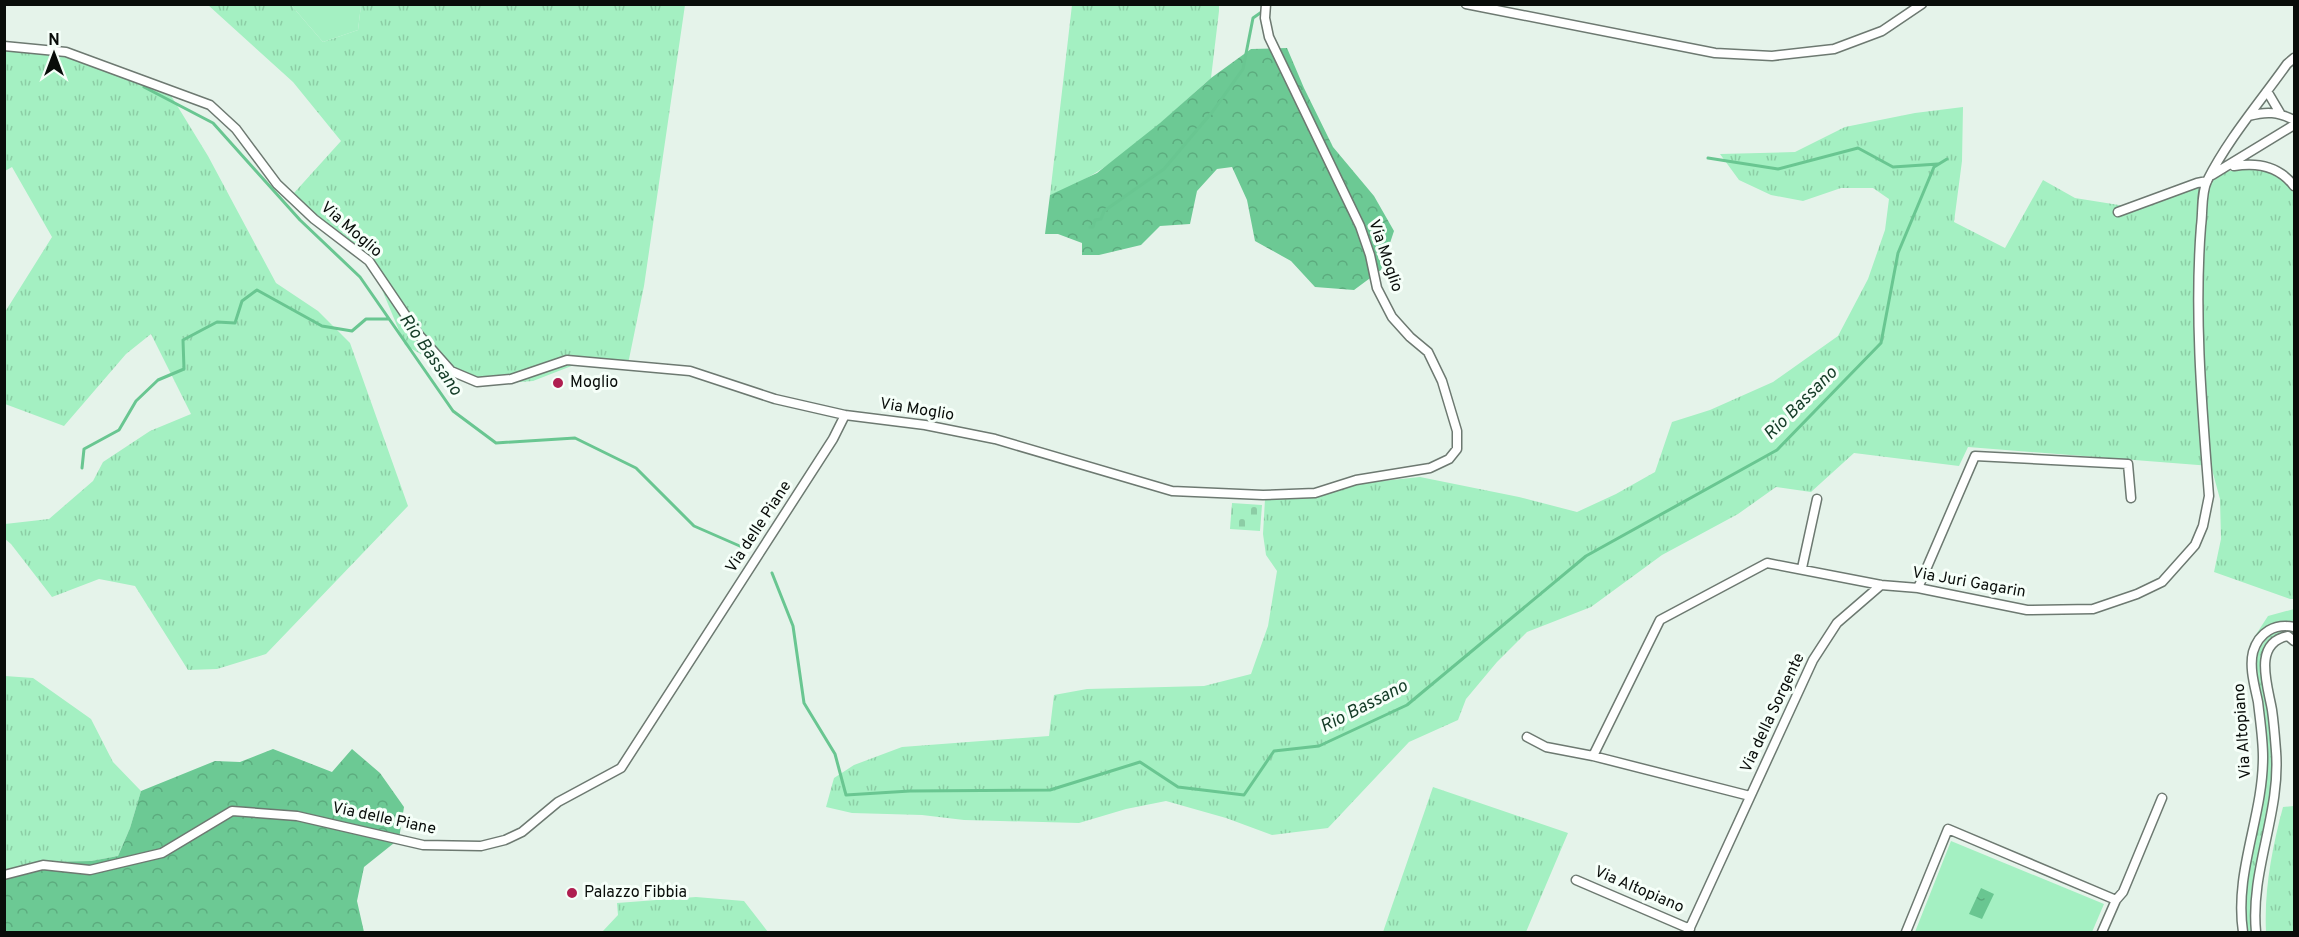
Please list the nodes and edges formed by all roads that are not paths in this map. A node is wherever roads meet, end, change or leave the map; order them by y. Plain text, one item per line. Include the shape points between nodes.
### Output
1 (1266, 4) edge
2 (1466, 4) edge
3 (1922, 4) edge
4 (4, 45) edge
5 (2295, 58) edge
6 (2267, 91) junction
7 (2280, 113) junction
8 (2249, 116) junction
9 (2295, 120) edge
10 (2295, 125) edge
11 (2227, 167) junction
12 (2209, 178) junction
13 (2295, 186) edge
14 (2118, 212) dead end
15 (845, 415) junction
16 (2131, 498) dead end
17 (1817, 499) dead end
18 (1802, 568) junction
19 (1881, 585) junction
20 (1918, 588) junction
21 (2295, 627) edge
22 (2295, 641) edge
23 (1527, 737) dead end
24 (1593, 756) junction
25 (1750, 796) junction
26 (2162, 798) dead end
27 (1716, 871) joint
28 (4, 875) edge
29 (1576, 880) dead end
30 (2116, 900) junction
31 (1689, 931) edge
32 (1906, 933) edge
33 (2102, 933) edge
34 (2243, 933) edge
35 (2256, 933) edge

1 - 15 street, Via Moglio via 1269,37 1360,226 1377,288 1392,317 1428,352 1442,381 1457,431 1457,449 1449,459 1430,468 1356,480 1315,493 1172,491 995,440 925,425
2 - 3 street via 1715,53 1772,56 1834,50 1882,31
4 - 15 street, Via Moglio via 66,52 210,105 236,129 277,184 314,219 369,261 450,371 477,382 511,379 567,360 690,371 775,399
5 - 6 street, Via Juri Gagarin
6 - 7 street
6 - 8 street, Via Juri Gagarin
7 - 8 street
7 - 9 street
8 - 12 street, Via Juri Gagarin
10 - 11 street
11 - 12 street
11 - 13 street via 2272,167
12 - 14 street
12 - 20 street, Via Juri Gagarin via 2200,276 2209,496 2195,544 2162,582 2093,609 2027,610
15 - 28 street, Via delle Piane via 621,768 558,802 522,832 481,846 423,845 297,816 232,811 162,853 90,870 43,865
16 - 20 street via 2128,464 1976,456
17 - 18 street
18 - 19 street, Via Juri Gagarin
18 - 24 street, Via Juri Gagarin via 1767,563 1660,620
19 - 20 street, Via Juri Gagarin
19 - 25 street, Via della Sorgente via 1838,623 1813,660
21 - 34 street, Via Altopiano via 2283,624 2268,630 2253,652 2263,754 2262,785 2242,882
22 - 35 street, Via Altopiano via 2288,636 2280,637 2270,645 2265,659 2277,754 2273,807 2256,887
23 - 24 street via 1546,747
24 - 25 street
25 - 27 street, Via della Sorgente
26 - 30 street via 2123,892
27 - 31 street, Via Altopiano
29 - 31 street, Via Altopiano
30 - 32 street via 1948,829
30 - 33 street

